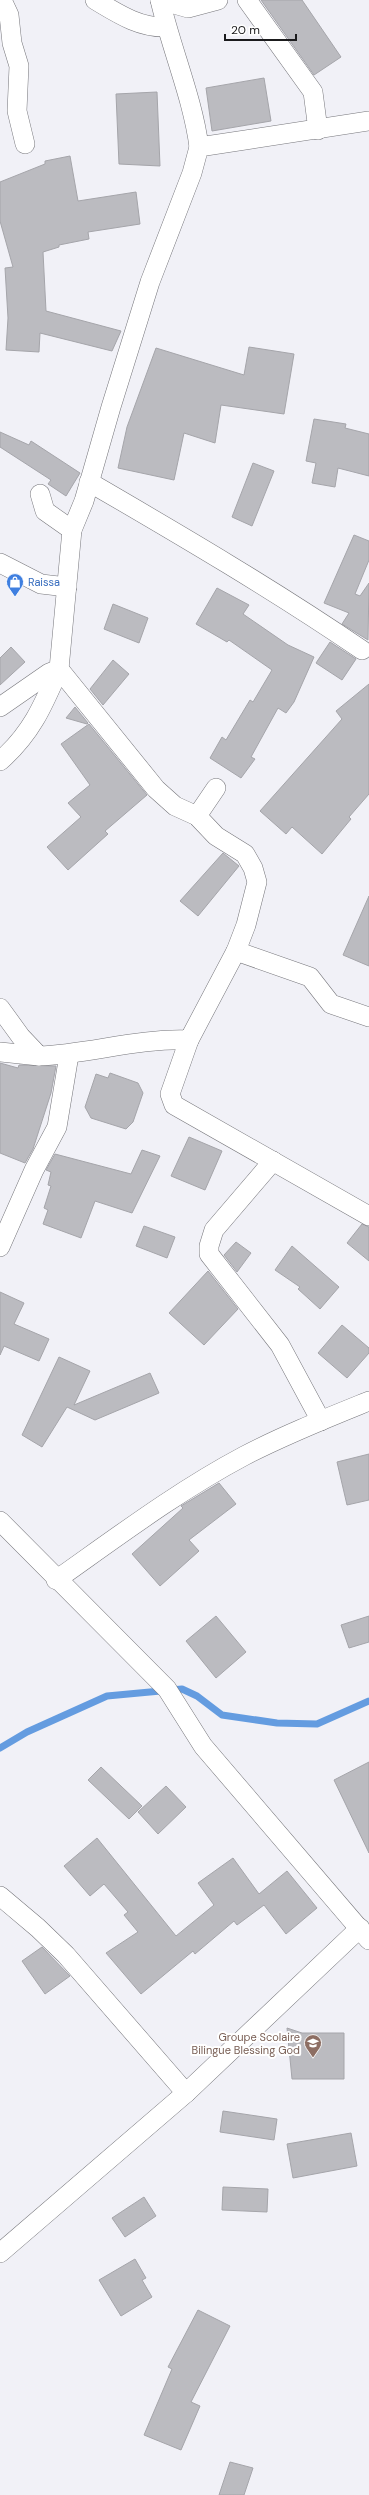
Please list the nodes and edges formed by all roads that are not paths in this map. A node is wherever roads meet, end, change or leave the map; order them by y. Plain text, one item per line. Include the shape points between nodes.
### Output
1 (2, 0) edge
2 (95, 0) edge
3 (160, 0) edge
4 (218, 0) edge
5 (247, 0) edge
6 (166, 27) junction
7 (369, 121) edge
8 (318, 130) junction
9 (25, 144) dead end
10 (200, 147) junction
11 (89, 482) junction
12 (40, 494) dead end
13 (72, 530) junction
14 (0, 563) edge
15 (67, 587) junction
16 (362, 650) dead end
17 (59, 669) junction
18 (0, 707) edge
19 (0, 760) edge
20 (216, 788) dead end
21 (197, 816) junction
22 (236, 951) junction
23 (0, 1008) edge
24 (369, 1017) edge
25 (189, 1040) junction
26 (0, 1052) edge
27 (70, 1055) junction
28 (39, 1056) junction
29 (273, 1161) junction
30 (369, 1216) edge
31 (0, 1247) edge
32 (369, 1401) edge
33 (321, 1421) junction
34 (0, 1521) edge
35 (56, 1580) junction
36 (0, 1896) edge
37 (364, 1934) edge
38 (186, 2092) junction
39 (0, 2253) edge

1 - 9 street via 9,15 12,42 19,66 17,111
2 - 6 street via 127,19 153,28
3 - 4 street via 188,8
3 - 6 street
5 - 8 street via 314,92
6 - 10 street via 190,104
7 - 8 street
8 - 10 street
10 - 11 street via 150,282
11 - 13 street
11 - 16 street via 289,600
12 - 13 street via 45,511
13 - 15 street
14 - 15 street via 41,584
15 - 17 street
17 - 18 street via 49,673
17 - 19 street via 35,722 20,742
17 - 21 street via 156,789 175,806
20 - 21 street
21 - 22 street via 216,836 245,854 253,868 257,882
22 - 24 street via 310,977 331,1004
22 - 25 street
23 - 28 street via 21,1038
25 - 27 street via 151,1041
25 - 29 street via 170,1094 174,1105
26 - 28 street
27 - 28 street
27 - 31 street via 57,1127 34,1170
29 - 30 street
29 - 33 street via 214,1230 209,1254 280,1345
32 - 33 street
33 - 35 street via 236,1461 171,1500
34 - 35 street
35 - 37 street via 167,1689 204,1746
36 - 38 street via 66,1955
37 - 38 street
38 - 39 street

